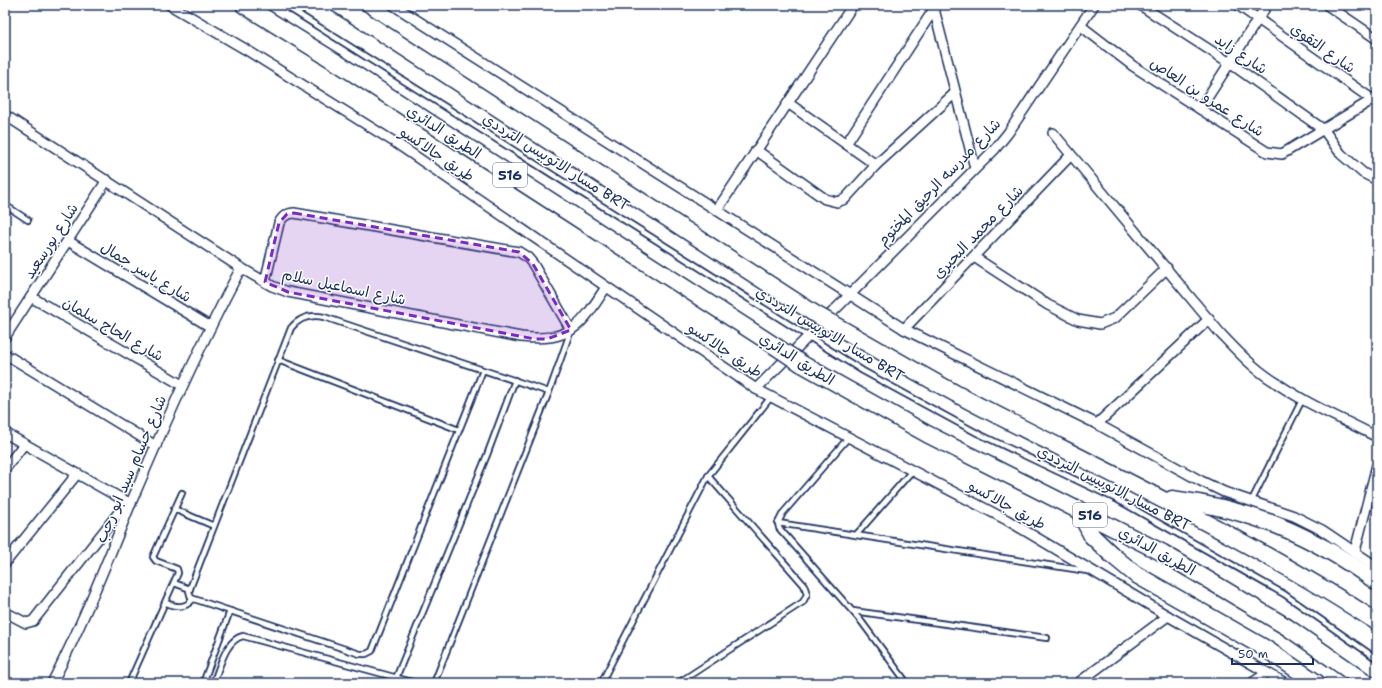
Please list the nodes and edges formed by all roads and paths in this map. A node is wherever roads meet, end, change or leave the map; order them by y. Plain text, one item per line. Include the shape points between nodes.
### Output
1 (170, 5) edge
2 (244, 5) edge
3 (284, 5) edge
4 (339, 5) edge
5 (393, 5) edge
6 (853, 5) edge
7 (1094, 5) edge
8 (1140, 5) edge
9 (1238, 5) edge
10 (1267, 5) edge
11 (1327, 5) edge
12 (933, 7) edge
13 (1259, 19) junction
14 (1081, 26) junction
15 (1377, 39) edge
16 (1230, 63) junction
17 (955, 93) junction
18 (1375, 98) edge
19 (788, 103) junction
20 (1200, 109) junction
21 (5, 115) edge
22 (1324, 130) junction
23 (1053, 133) dead end
24 (846, 144) junction
25 (756, 150) junction
26 (1071, 155) junction
27 (876, 165) junction
28 (974, 168) junction
29 (107, 180) junction
30 (1377, 180) edge
31 (5, 205) edge
32 (717, 210) junction
33 (28, 220) dead end
34 (68, 241) junction
35 (974, 257) junction
36 (241, 268) junction
37 (1167, 268) junction
38 (265, 282) junction
39 (606, 287) junction
40 (849, 293) junction
41 (31, 297) junction
42 (1209, 319) junction
43 (209, 326) junction
44 (904, 329) junction
45 (571, 330) junction
46 (5, 337) edge
47 (5, 354) edge
48 (278, 360) junction
49 (483, 370) junction
50 (515, 380) junction
51 (182, 385) junction
52 (756, 388) junction
53 (549, 392) junction
54 (771, 397) junction
55 (1303, 398) junction
56 (1097, 424) junction
57 (459, 430) junction
58 (5, 433) edge
59 (1377, 437) edge
60 (848, 438) junction
61 (24, 444) junction
62 (156, 446) junction
63 (1377, 465) edge
64 (5, 469) edge
65 (912, 471) junction
66 (77, 474) junction
67 (708, 476) junction
68 (182, 493) dead end
69 (1160, 497) junction
70 (1251, 502) junction
71 (129, 503) junction
72 (174, 509) junction
73 (1078, 509) junction
74 (778, 523) junction
75 (214, 526) junction
76 (856, 535) junction
77 (1355, 551) junction
78 (5, 563) edge
79 (1377, 567) edge
80 (1096, 572) junction
81 (1377, 582) edge
82 (174, 583) junction
83 (190, 589) junction
84 (193, 599) junction
85 (166, 602) junction
86 (230, 611) junction
87 (853, 611) junction
88 (5, 612) edge
89 (1168, 616) junction
90 (1377, 622) edge
91 (1047, 638) dead end
92 (1377, 658) edge
93 (1266, 673) junction
94 (396, 678) junction
95 (52, 683) edge
96 (129, 683) edge
97 (202, 683) edge
98 (213, 683) edge
99 (416, 683) edge
100 (434, 683) edge
101 (601, 683) edge
102 (678, 683) edge
103 (907, 683) edge
104 (1078, 683) edge
105 (1252, 683) edge
106 (1285, 683) edge
107 (1317, 683) edge
108 (1368, 683) edge

1 - 39 street, طريق جالاكسو via 396,143
2 - 73 highway, الطريق الدائري / 516, bridge via 802,364 927,434
3 - 92 lane, مسار الاتوبيس الترددي BRT via 863,371 977,433 1118,500 1284,594
4 - 69 highway, bridge via 815,314 985,409
5 - 32 street
6 - 19 street
7 - 14 street, شارع مدرسه الرحيق المختوم
8 - 16 street, شارع زايد
9 - 13 street, شارع التقوي
10 - 13 street
11 - 15 street
12 - 17 street
12 - 24 street
13 - 16 street
13 - 18 street, شارع التقوي
14 - 20 street, شارع عمرو بن العاص via 1133,66
14 - 28 street, شارع مدرسه الرحيق المختوم via 1008,133
16 - 20 street
16 - 22 street, شارع زايد
17 - 27 street
17 - 28 street
18 - 22 street, شارع عمرو بن العاص
19 - 24 street
19 - 25 street
20 - 22 street, شارع عمرو بن العاص via 1274,154 1282,154
21 - 29 street, شارع اسماعيل سلام
22 - 30 street, شارع زايد via 1341,154
23 - 26 street
24 - 27 street
25 - 27 street via 825,199 837,202 845,199
25 - 32 street
26 - 35 street, شارع محمد البحيرى
26 - 37 street
28 - 40 street, شارع مدرسه الرحيق المختوم
29 - 34 street, شارع بورسعيد
29 - 36 street, شارع اسماعيل سلام
31 - 33 lane
32 - 40 street
34 - 41 street, شارع بورسعيد
34 - 43 street, شارع ياسر جمال
35 - 37 street via 1048,305 1078,320 1100,324 1115,318
35 - 44 street, شارع محمد البحيرى
36 - 38 street, شارع اسماعيل سلام
36 - 43 street, شارع حسام سيد ابو رجب
37 - 42 street
38 - 45 street, شارع اسماعيل سلام via 288,292 521,337 548,339
38 - 45 street via 279,223 287,214 294,213 519,252 533,264
39 - 45 street, شارع اسماعيل سلام via 587,318
39 - 52 street, طريق جالاكسو
40 - 44 street
40 - 52 street, شارع مدرسه الرحيق المختوم
41 - 46 street, شارع بورسعيد
41 - 51 street, شارع الحاج سلمان
42 - 55 street via 1233,347 1260,372
42 - 56 street
43 - 51 street, شارع حسام سيد ابو رجب
44 - 56 street
45 - 53 lane
47 - 62 street
48 - 49 lane via 290,328 306,317 318,316
48 - 57 lane
48 - 75 lane
49 - 50 lane
49 - 57 lane
50 - 53 lane
50 - 94 lane
51 - 62 street, شارع حسام سيد ابو رجب
52 - 54 street, طريق جالاكسو
53 - 100 lane
54 - 60 street, طريق جالاكسو
54 - 67 lane
55 - 59 street
55 - 70 lane
56 - 70 street via 1195,478
57 - 86 lane via 372,651 360,654
58 - 61 street
60 - 65 street, طريق جالاكسو
60 - 74 lane via 782,513
61 - 64 street
61 - 66 street
62 - 71 street, شارع حسام سيد ابو رجب
63 - 77 street
65 - 76 lane
65 - 80 street, طريق جالاكسو via 1007,520
66 - 71 street
66 - 78 street
67 - 101 lane
67 - 102 lane via 804,585 807,594 803,602
68 - 72 lane
69 - 81 highway via 1201,502 1277,524 1320,545
69 - 90 highway via 1262,552
70 - 77 street via 1308,523
71 - 88 street via 33,621 26,623
71 - 95 street, شارع حسام سيد ابو رجب via 79,629
72 - 75 lane
72 - 82 lane via 153,557 156,561 177,569
73 - 107 highway via 1092,536 1135,574 1263,647
73 - 108 highway, الطريق الدائري / 516 via 1163,553 1246,602
74 - 76 lane
74 - 87 lane via 782,533
75 - 83 lane
76 - 80 lane
77 - 79 street
80 - 89 street, طريق جالاكسو
82 - 83 lane
82 - 85 lane
83 - 84 lane via 189,596
84 - 85 lane via 180,607
84 - 86 lane
85 - 96 lane
86 - 97 lane
87 - 91 lane
87 - 103 lane
89 - 93 street, طريق جالاكسو
89 - 104 street
93 - 105 street
93 - 106 street, طريق جالاكسو
94 - 98 lane via 243,636 235,639 230,645
94 - 99 lane

